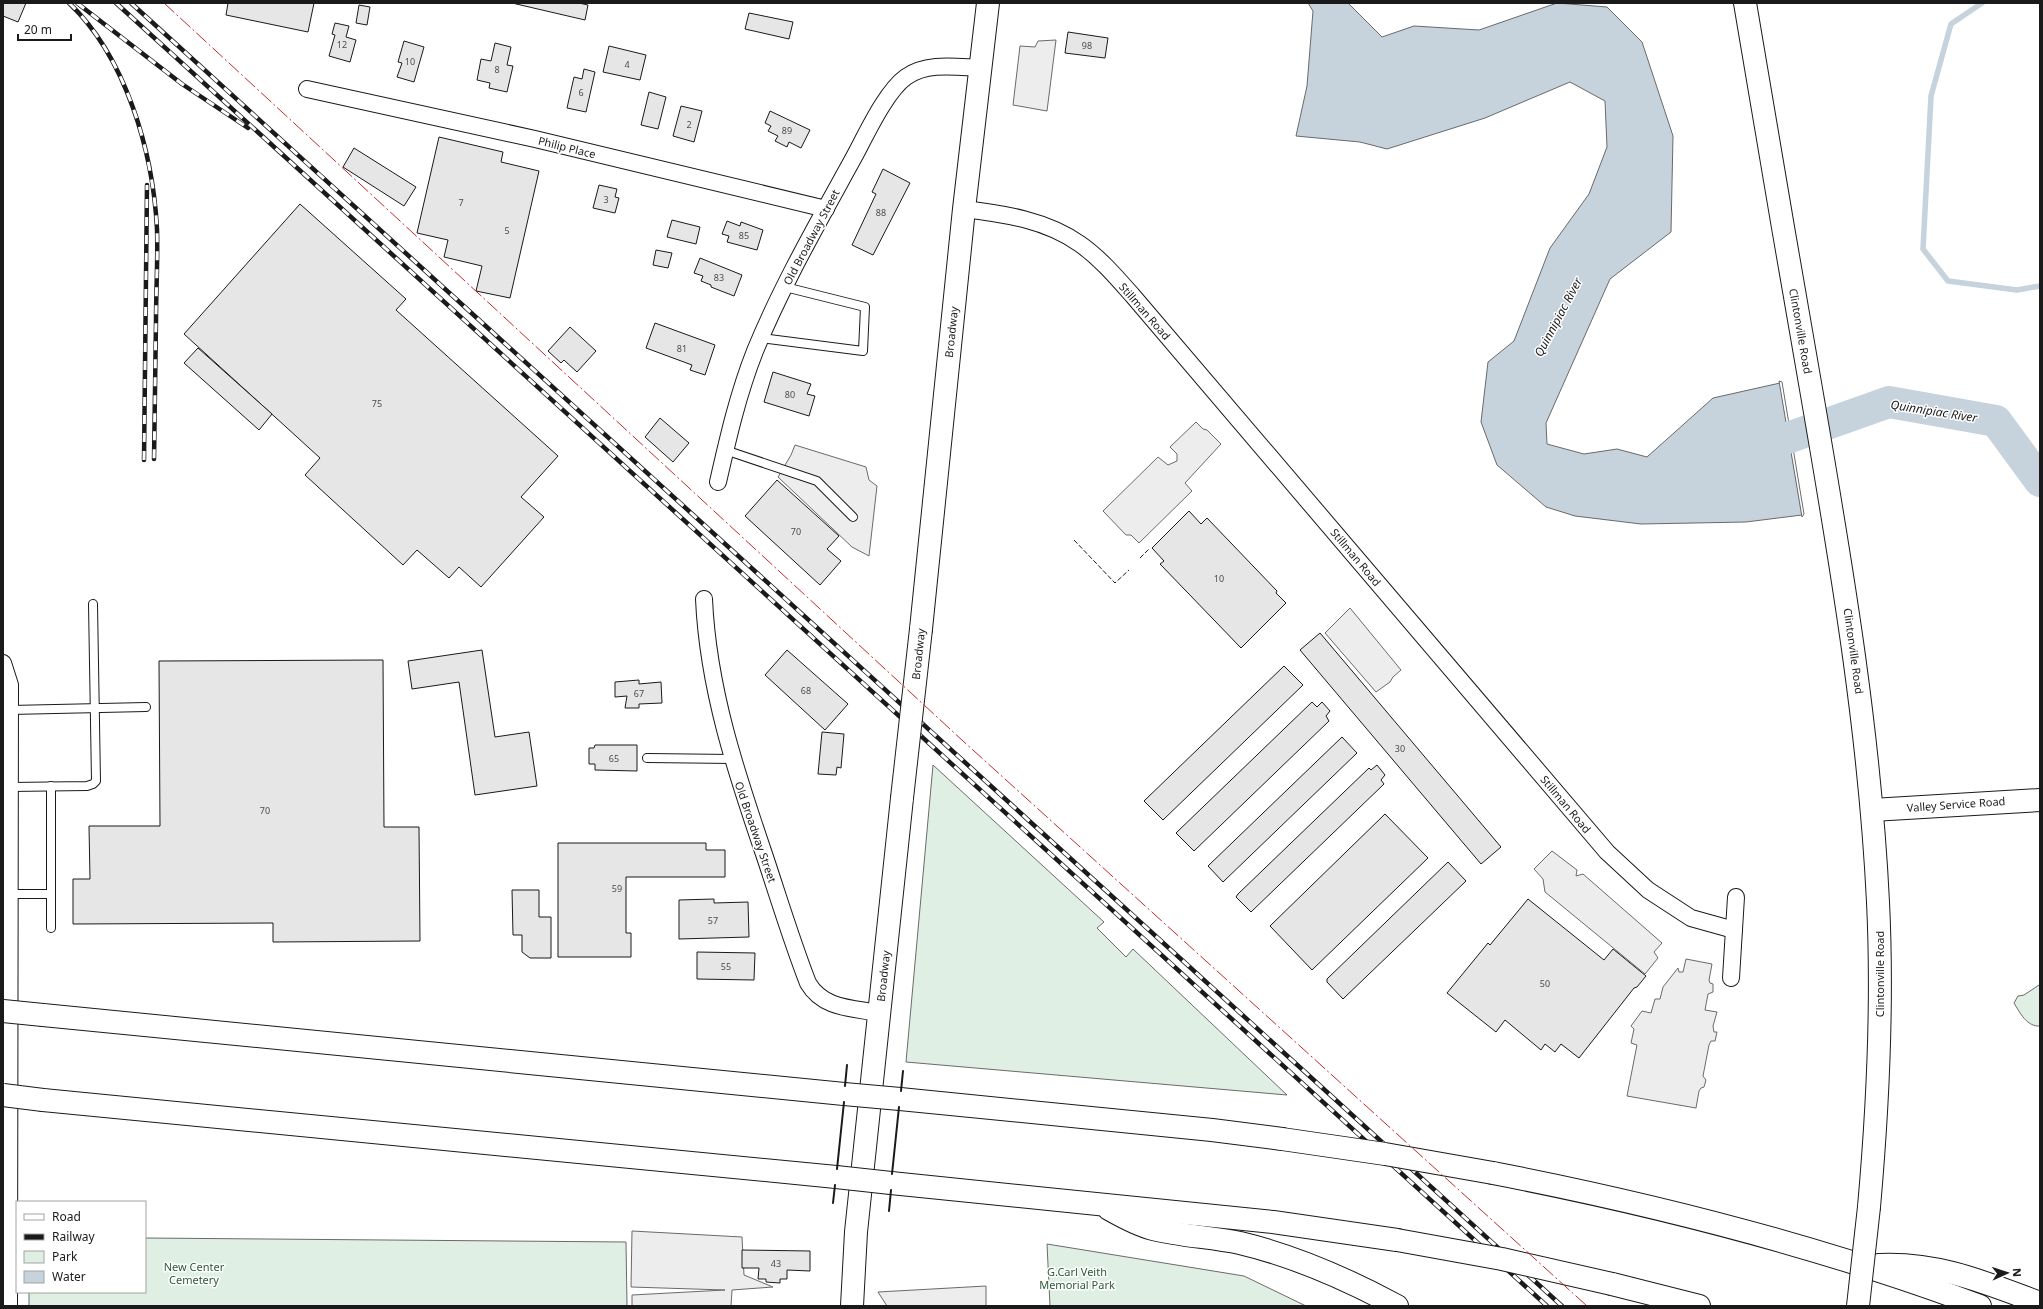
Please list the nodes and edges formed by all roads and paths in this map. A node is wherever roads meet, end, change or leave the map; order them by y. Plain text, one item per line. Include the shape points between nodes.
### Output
1 (988, 3) edge
2 (1745, 3) edge
3 (980, 68) junction
4 (307, 89) dead end
5 (964, 209) junction
6 (826, 210) junction
7 (785, 287) junction
8 (761, 338) junction
9 (725, 450) junction
10 (718, 482) dead end
11 (853, 517) dead end
12 (704, 599) dead end
13 (93, 604) dead end
14 (3, 662) edge
15 (146, 707) dead end
16 (96, 709) junction
17 (10, 710) junction
18 (7, 739) edge
19 (647, 758) dead end
20 (732, 759) junction
21 (10, 786) junction
22 (52, 786) junction
23 (2040, 800) edge
24 (1872, 810) junction
25 (9, 894) junction
26 (51, 894) junction
27 (1736, 897) dead end
28 (51, 928) dead end
29 (1734, 930) junction
30 (1731, 978) dead end
31 (3, 1011) edge
32 (879, 1013) junction
33 (3, 1096) edge
34 (1099, 1204) junction
35 (1865, 1267) junction
36 (2040, 1303) edge
37 (9, 1306) edge
38 (852, 1306) edge
39 (1397, 1306) edge
40 (1699, 1306) edge
41 (1858, 1306) edge
42 (1980, 1306) edge

1 - 3 main road, Broadway
2 - 24 main road, Clintonville Road via 1853,642
3 - 5 main road, Broadway
3 - 6 street, Old Broadway Street via 937,67 915,71 905,77 886,100
4 - 6 street, Philip Place via 534,139
5 - 29 street, Stillman Road via 1013,216 1040,224 1081,244 1107,267 1607,852 1648,890 1691,918
5 - 32 main road, Broadway, bridge
6 - 7 street, Old Broadway Street
7 - 8 street, Old Broadway Street
7 - 8 lane via 865,307 863,351
8 - 9 street, Old Broadway Street via 740,394
9 - 10 street, Old Broadway Street
9 - 11 lane via 818,482
12 - 20 street, Old Broadway Street via 711,666 720,715
13 - 16 lane
14 - 17 street via 9,679
15 - 16 lane
16 - 17 lane
16 - 22 lane via 96,781 87,786
17 - 18 street
18 - 21 street
19 - 20 lane
20 - 32 street, Old Broadway Street via 804,972 813,990 831,1004
21 - 22 lane
21 - 25 street
22 - 26 lane
23 - 24 main road, Valley Service Road
24 - 41 main road, Clintonville Road, bridge via 1880,1010 1875,1128
25 - 26 lane
25 - 37 street
26 - 28 lane
27 - 29 street
29 - 30 street
31 - 35 main road, bridge via 1282,1139 1493,1172 1596,1194 1674,1212
32 - 38 main road, Broadway via 856,1232
33 - 34 main road, bridge
34 - 39 main road via 1152,1229 1239,1243 1284,1255 1332,1274
34 - 40 main road, bridge via 1304,1226 1397,1240 1495,1258
35 - 36 main road via 1904,1264 1936,1268
35 - 42 main road

